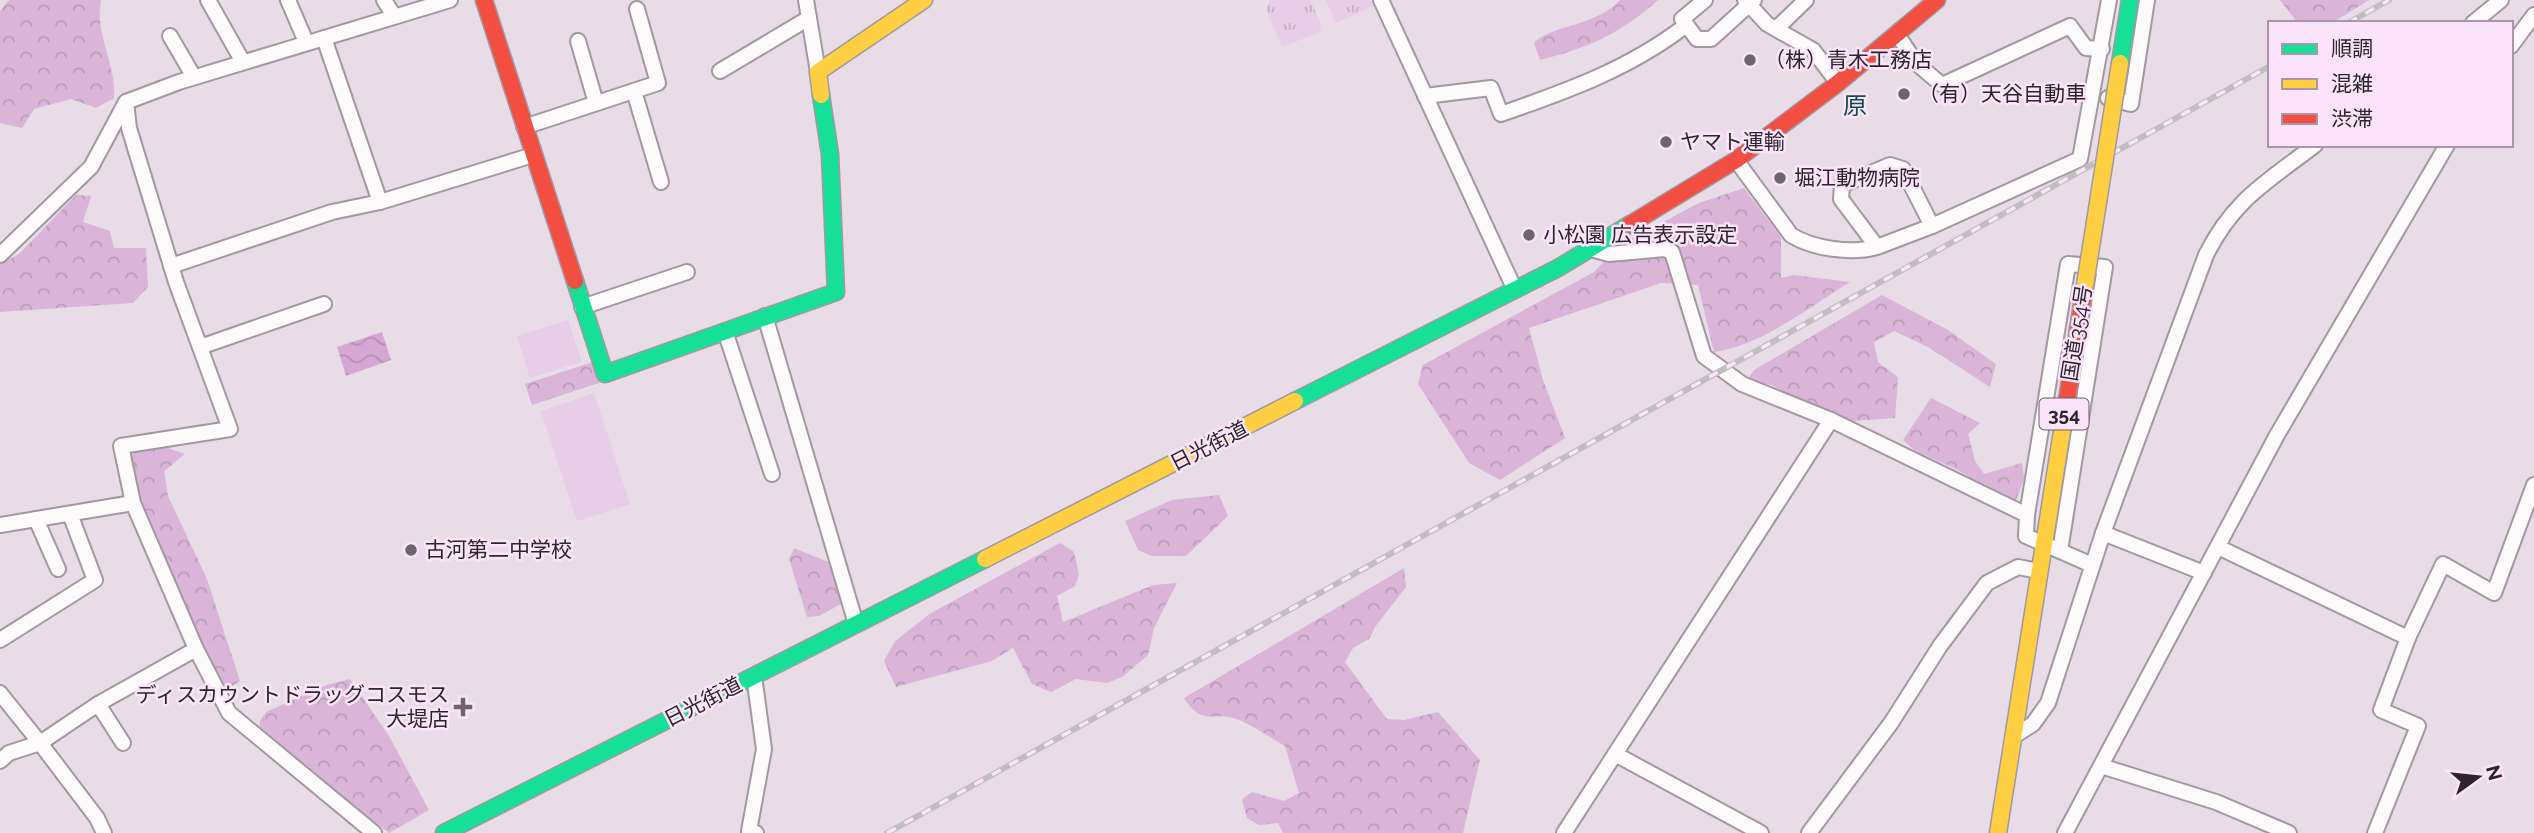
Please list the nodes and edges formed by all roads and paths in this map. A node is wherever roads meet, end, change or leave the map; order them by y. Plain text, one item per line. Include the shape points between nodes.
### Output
1 (208, 0) edge
2 (288, 0) edge
3 (384, 0) edge
4 (450, 0) edge
5 (484, 0) edge
6 (806, 0) edge
7 (924, 0) edge
8 (1381, 0) edge
9 (1705, 0) edge
10 (1806, 0) edge
11 (1937, 0) edge
12 (2109, 0) edge
13 (2130, 0) edge
14 (2147, 0) edge
15 (2501, 0) edge
16 (1750, 2) edge
17 (637, 9) dead end
18 (2534, 15) edge
19 (394, 16) junction
20 (808, 18) junction
21 (2475, 21) edge
22 (1685, 26) junction
23 (1777, 28) junction
24 (1897, 34) junction
25 (170, 36) dead end
26 (324, 38) junction
27 (578, 41) dead end
28 (306, 42) junction
29 (2513, 43) edge
30 (2102, 49) junction
31 (243, 62) junction
32 (720, 71) dead end
33 (818, 72) junction
34 (194, 78) junction
35 (1838, 83) junction
36 (634, 91) junction
37 (2093, 94) junction
38 (1425, 96) junction
39 (126, 102) junction
40 (596, 103) junction
41 (524, 127) junction
42 (2312, 147) edge
43 (2446, 147) edge
44 (533, 155) junction
45 (1736, 160) junction
46 (661, 182) dead end
47 (380, 202) junction
48 (1932, 226) junction
49 (1877, 247) junction
50 (1591, 249) junction
51 (0, 255) edge
52 (172, 266) junction
53 (687, 272) dead end
54 (1515, 290) junction
55 (324, 304) dead end
56 (582, 307) junction
57 (765, 316) junction
58 (725, 331) junction
59 (200, 347) junction
60 (1831, 420) junction
61 (772, 474) dead end
62 (2534, 485) edge
63 (133, 503) junction
64 (70, 514) junction
65 (2027, 515) junction
66 (36, 519) junction
67 (0, 525) edge
68 (2103, 533) junction
69 (2043, 544) junction
70 (2218, 547) junction
71 (2060, 551) junction
72 (2092, 565) junction
73 (58, 569) dead end
74 (2039, 571) junction
75 (2204, 573) junction
76 (856, 624) junction
77 (2408, 638) junction
78 (0, 640) edge
79 (196, 649) junction
80 (754, 676) junction
81 (0, 693) edge
82 (98, 704) junction
83 (2014, 736) junction
84 (40, 743) junction
85 (123, 743) dead end
86 (1615, 754) junction
87 (0, 761) edge
88 (2101, 766) junction
89 (104, 833) edge
90 (374, 833) edge
91 (444, 833) edge
92 (756, 833) edge
93 (1564, 833) edge
94 (1760, 833) edge
95 (1809, 833) edge
96 (1998, 833) edge
97 (2065, 833) edge
98 (2289, 833) edge
99 (2375, 833) edge

1 - 31 street
2 - 28 street
3 - 19 street
4 - 19 street
5 - 41 main road
6 - 20 street
7 - 33 main road
8 - 38 street
9 - 22 street via 1682,19
10 - 23 street
11 - 24 main road, 日光街道
12 - 30 street
13 - 69 main road, 国道354号 / 354, bridge
14 - 37 street via 2131,104
15 - 21 street
16 - 22 street via 1712,39 1697,39
16 - 23 street via 1767,24
17 - 36 street via 658,83
18 - 29 street
19 - 26 street
20 - 32 street
20 - 33 street
22 - 38 street via 1654,50 1587,84 1501,114 1491,88
23 - 35 street via 1813,50
24 - 30 street via 1916,62 1942,85 2070,26 2086,48
24 - 35 main road, 日光街道
25 - 34 street
26 - 28 street
26 - 47 street
27 - 40 street
28 - 31 street
30 - 37 street
31 - 34 street
33 - 57 main road via 830,154 836,292
34 - 39 street
35 - 45 main road, 日光街道
36 - 40 street
36 - 46 street
37 - 48 street via 2080,159
38 - 54 street
39 - 51 street via 91,167
39 - 52 street via 129,128
40 - 41 street
41 - 44 main road
42 - 68 street via 2239,203 2220,227
43 - 70 street via 2277,435
44 - 47 street
44 - 56 main road
45 - 49 street via 1791,235 1802,242 1861,252
45 - 50 main road, 日光街道
47 - 52 street via 332,212
48 - 49 street
48 - 49 street via 1903,169 1890,165 1842,185 1841,199
50 - 54 main road, 日光街道
50 - 60 street via 1609,254 1672,252 1704,356 1742,384
52 - 59 street
53 - 56 street
54 - 76 main road, 日光街道
55 - 59 street
56 - 58 main road via 605,374
57 - 58 main road
57 - 76 street
58 - 61 street
59 - 63 street via 230,429 121,446
60 - 65 street
60 - 86 street
62 - 77 street via 2494,593 2443,564
63 - 64 street
63 - 79 street
64 - 66 street
64 - 78 street via 95,580
65 - 69 street via 2026,536
65 - 71 street via 2068,264 2105,267
66 - 67 street
66 - 73 street
68 - 72 street
68 - 75 street
69 - 71 street
69 - 74 main road, 国道354号 / 354
70 - 75 street
70 - 77 street
71 - 72 street
72 - 83 street via 2048,703 2033,724
74 - 83 main road, 国道354号 / 354
74 - 95 street via 2018,567 1987,583
75 - 88 street
76 - 80 main road, 日光街道
77 - 99 street via 2381,710 2418,726
79 - 82 street
79 - 90 street via 229,713
80 - 91 main road, 日光街道
80 - 92 street via 764,749 749,831
81 - 84 street
82 - 84 street
82 - 85 street
83 - 96 main road, 国道354号 / 354
84 - 87 street via 9,753
84 - 89 street
86 - 93 street
86 - 94 street
88 - 97 street
88 - 98 street via 2205,798

